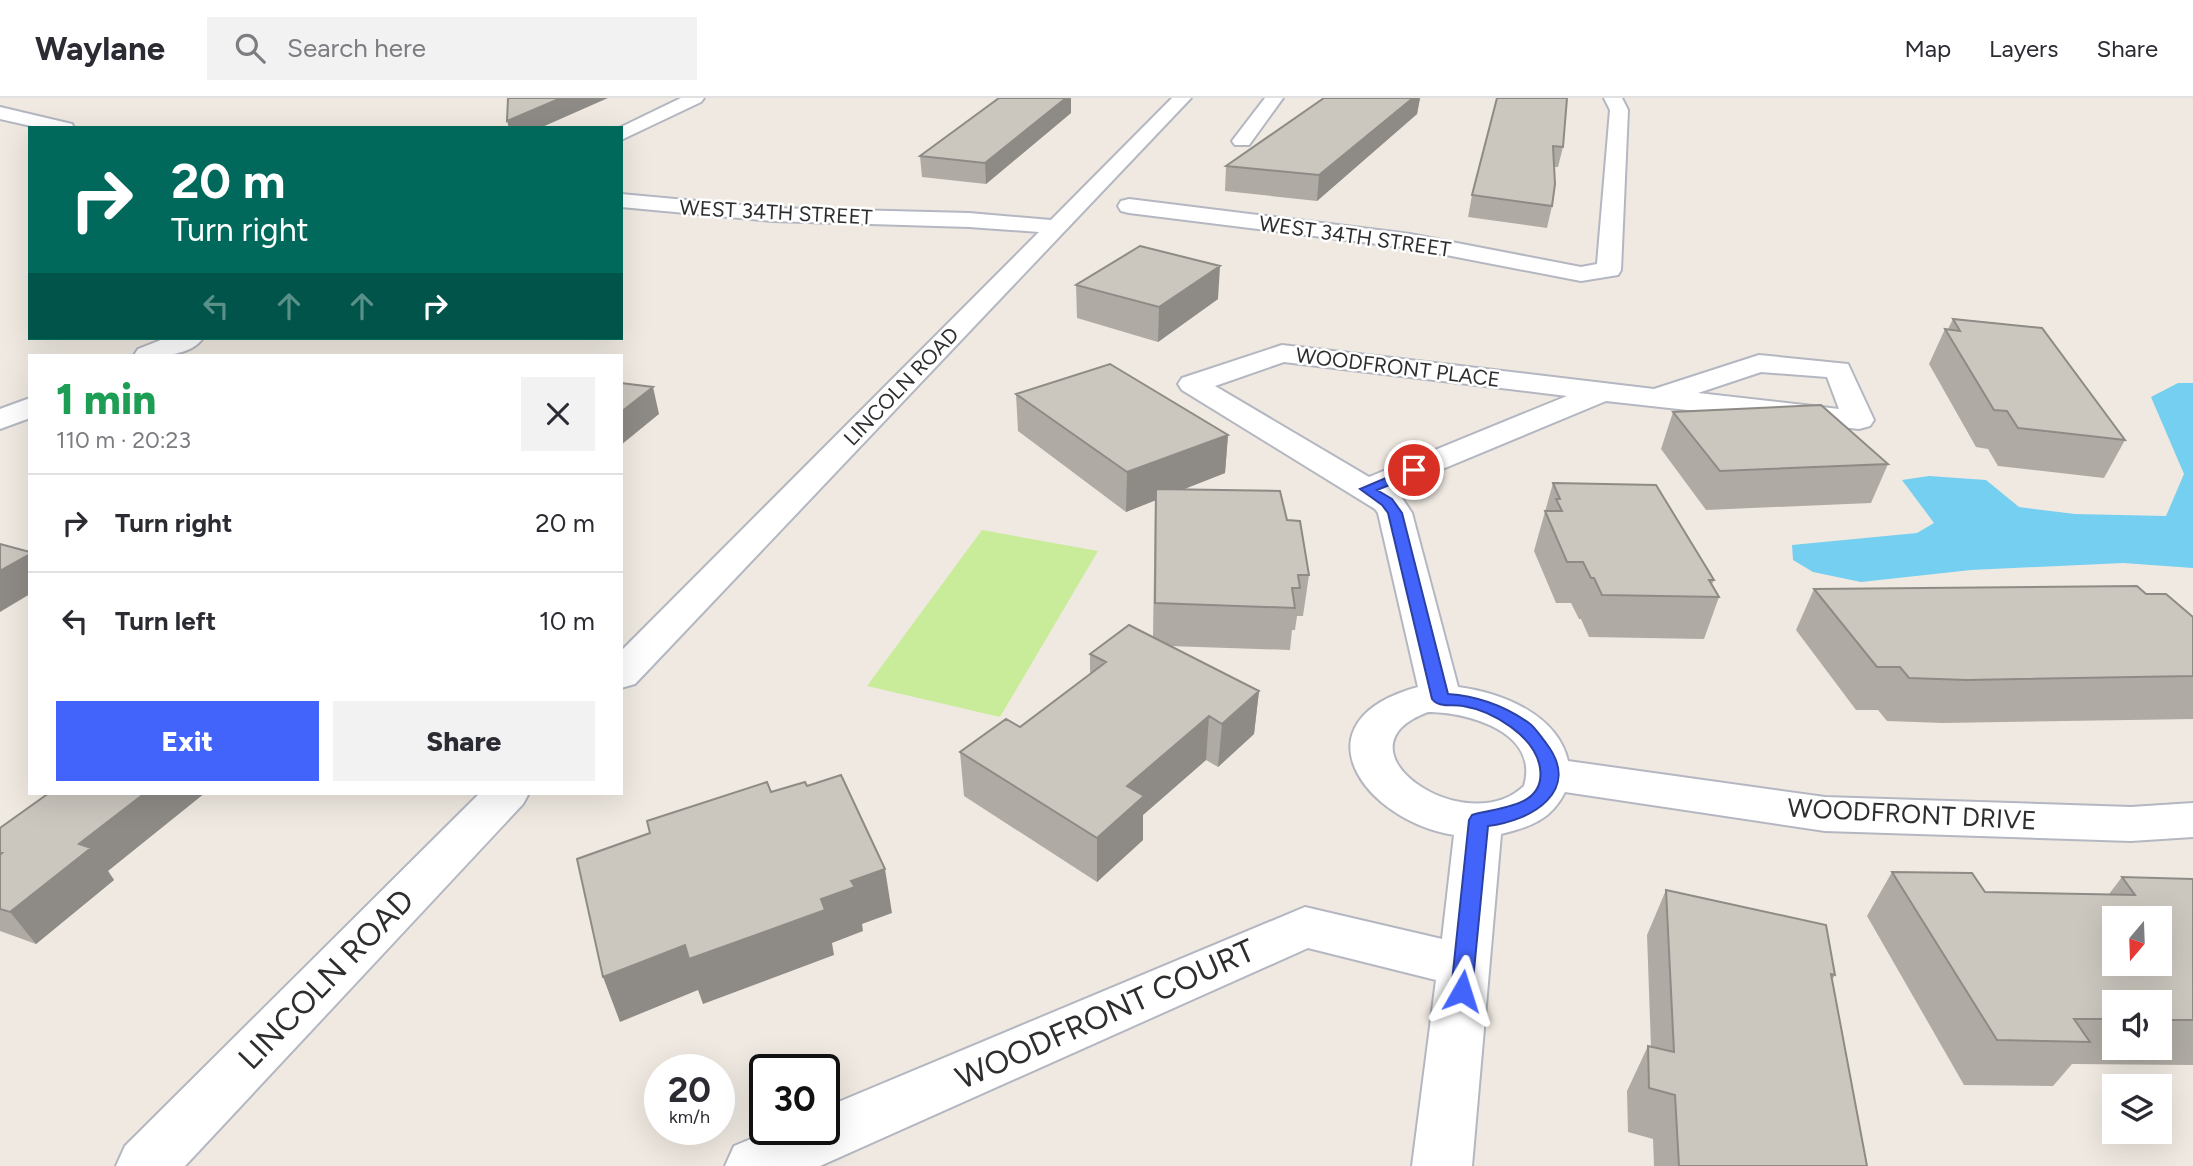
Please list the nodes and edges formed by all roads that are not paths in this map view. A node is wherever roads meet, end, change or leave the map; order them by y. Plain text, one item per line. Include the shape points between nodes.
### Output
1 (695, 98) edge
2 (1182, 98) edge
3 (1274, 98) edge
4 (1613, 98) edge
5 (0, 113) edge
6 (56, 126) edge
7 (623, 133) edge
8 (1241, 141) dead end
9 (623, 200) edge
10 (1129, 206) dead end
11 (1057, 227) junction
12 (183, 340) edge
13 (150, 354) edge
14 (1603, 392) junction
15 (1660, 397) junction
16 (28, 408) edge
17 (0, 421) edge
18 (1367, 489) junction
19 (623, 673) edge
20 (1441, 699) junction
21 (1550, 774) junction
22 (505, 795) edge
23 (1479, 820) junction
24 (2193, 820) edge
25 (1464, 966) junction
26 (146, 1166) edge
27 (755, 1166) edge
28 (1442, 1166) edge

1 - 7 street
2 - 11 street, LINCOLN ROAD
3 - 8 street
4 - 10 street, WEST 34TH STREET via 1619,110 1609,270 1581,274 1410,241
5 - 6 street
9 - 11 street, WEST 34TH STREET via 790,216
11 - 19 street, LINCOLN ROAD
12 - 13 street
14 - 15 street, WOODFRONT PLACE
14 - 18 street, WOODFRONT PLACE
14 - 18 street, WOODFRONT PLACE via 1282,353 1192,384
15 - 15 street, WOODFRONT PLACE via 1851,418 1859,420 1838,370 1759,363
16 - 17 street
18 - 20 street, WOODFRONT PLACE via 1388,502 1395,513
20 - 21 street via 1485,706 1524,728 1547,758
20 - 23 street via 1408,703 1383,717 1370,737 1372,762 1379,775 1413,803 1439,814
21 - 23 street via 1545,792 1530,807 1507,817
21 - 24 street, WOODFRONT DRIVE via 1825,814 2131,824
22 - 26 street, LINCOLN ROAD
23 - 25 street
25 - 27 street, WOODFRONT COURT via 1305,927
25 - 28 street

